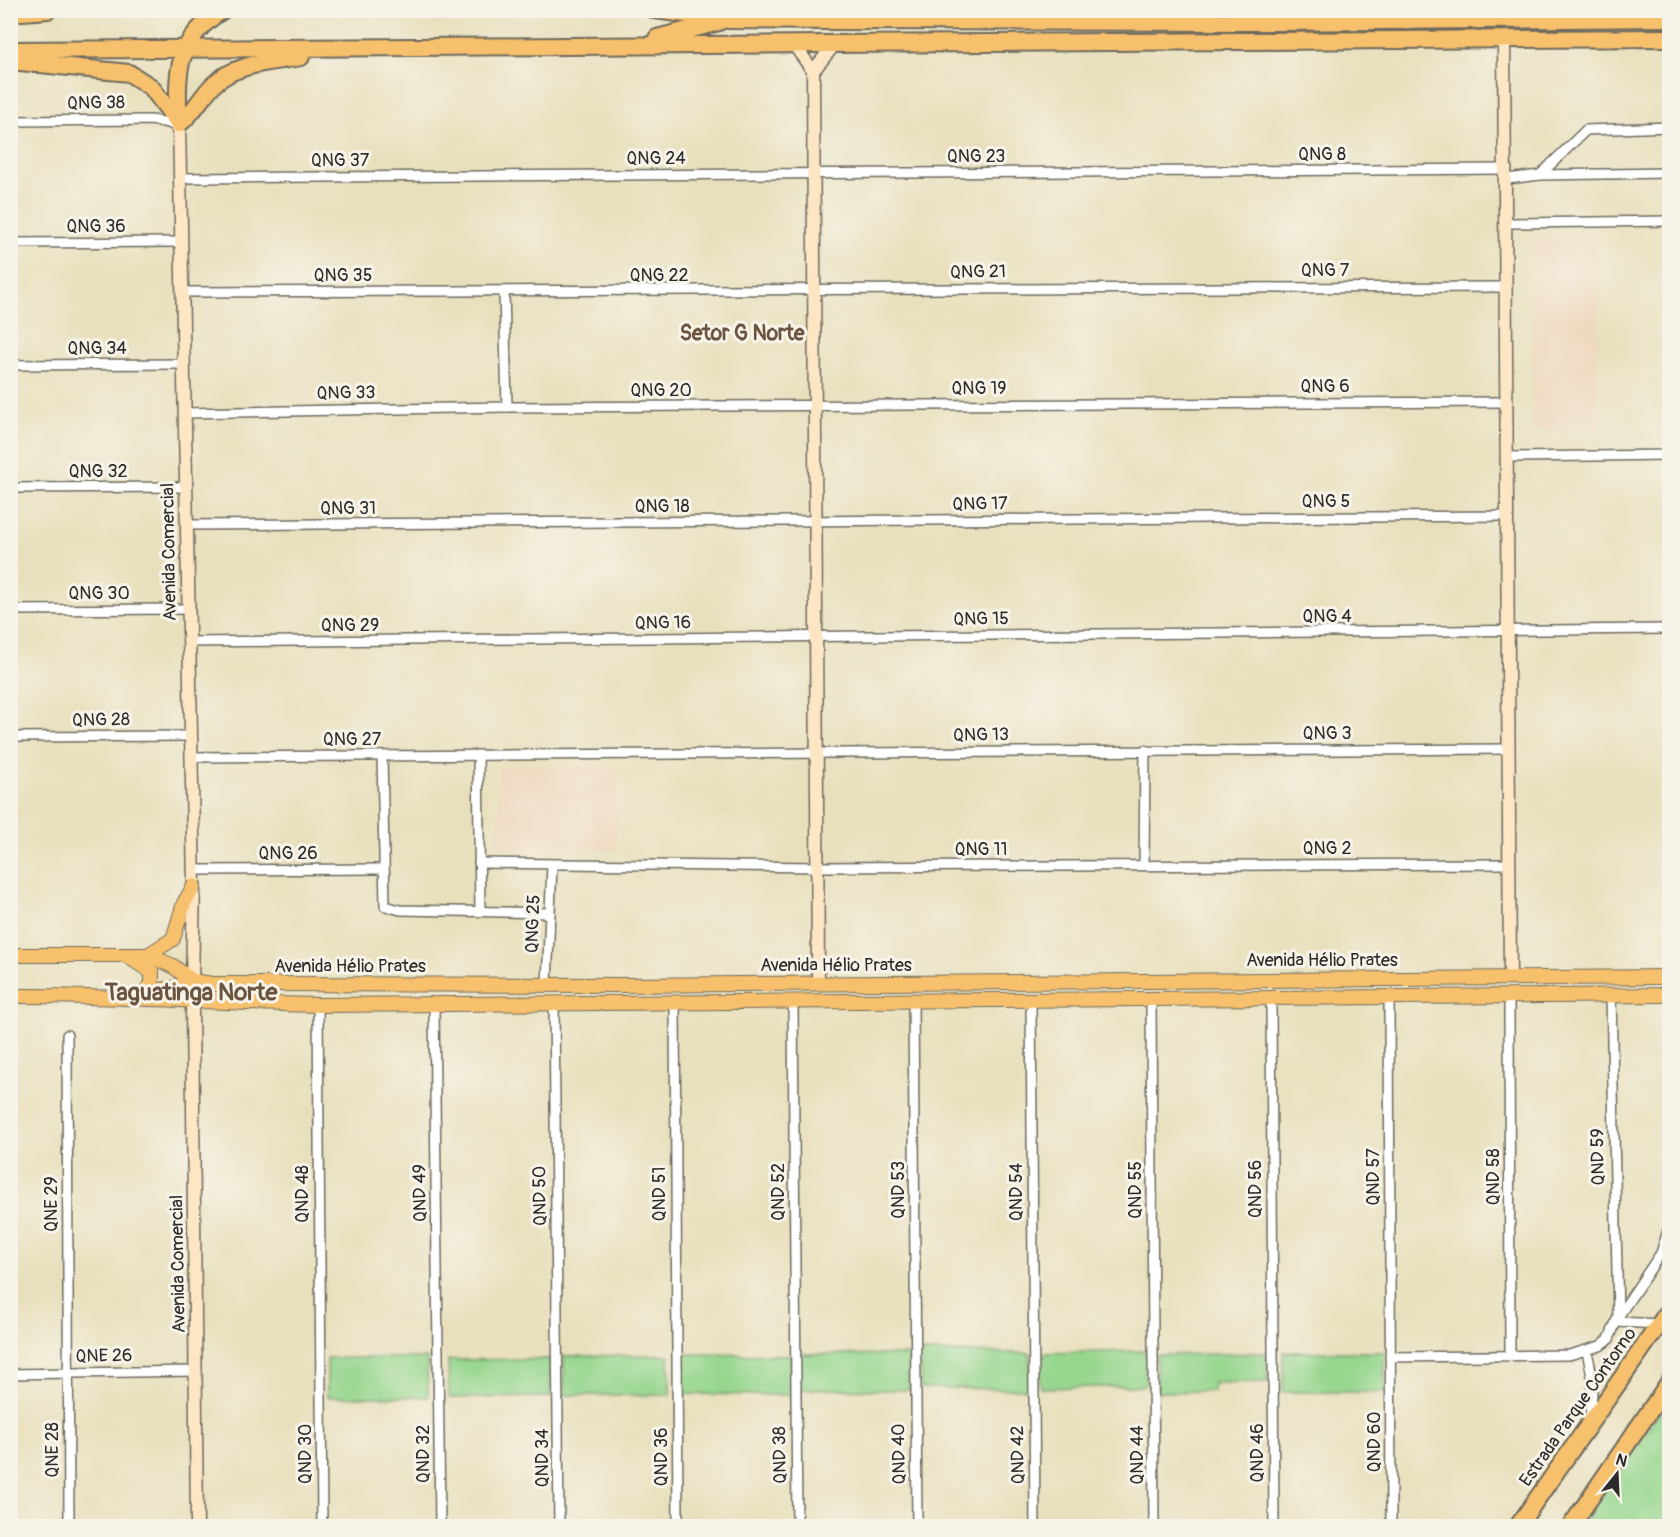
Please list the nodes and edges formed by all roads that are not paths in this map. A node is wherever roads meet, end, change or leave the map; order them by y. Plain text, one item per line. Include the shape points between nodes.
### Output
1 (48, 10) edge
2 (223, 10) edge
3 (655, 10) edge
4 (10, 13) edge
5 (903, 16) edge
6 (1670, 18) edge
7 (729, 20) junction
8 (1670, 38) edge
9 (1504, 39) junction
10 (635, 44) junction
11 (834, 45) junction
12 (795, 46) junction
13 (346, 49) junction
14 (10, 50) edge
15 (184, 50) junction
16 (10, 61) edge
17 (813, 71) junction
18 (10, 121) edge
19 (179, 127) junction
20 (1670, 127) edge
21 (1138, 172) joint
22 (1670, 173) edge
23 (813, 174) junction
24 (1507, 174) junction
25 (1540, 175) junction
26 (499, 176) joint
27 (180, 178) junction
28 (1670, 221) edge
29 (1507, 223) junction
30 (182, 242) junction
31 (10, 243) edge
32 (1143, 286) joint
33 (1508, 287) junction
34 (814, 290) junction
35 (183, 292) junction
36 (504, 292) junction
37 (184, 364) junction
38 (10, 365) edge
39 (1508, 402) junction
40 (1143, 404) joint
41 (815, 406) junction
42 (507, 407) junction
43 (185, 412) junction
44 (1670, 455) edge
45 (1508, 457) junction
46 (186, 487) junction
47 (10, 489) edge
48 (1508, 516) junction
49 (1144, 519) joint
50 (816, 522) junction
51 (509, 523) joint
52 (187, 525) junction
53 (189, 609) junction
54 (10, 610) edge
55 (1670, 630) edge
56 (1509, 632) junction
57 (1145, 633) joint
58 (816, 637) junction
59 (511, 641) joint
60 (189, 642) junction
61 (191, 736) junction
62 (10, 737) edge
63 (1509, 749) junction
64 (1145, 750) junction
65 (817, 753) junction
66 (478, 755) junction
67 (514, 755) joint
68 (382, 756) junction
69 (191, 757) junction
70 (478, 863) junction
71 (1510, 864) junction
72 (552, 865) junction
73 (1144, 865) junction
74 (818, 867) junction
75 (382, 869) junction
76 (194, 870) junction
77 (194, 886) junction
78 (480, 911) junction
79 (550, 913) junction
80 (10, 955) edge
81 (124, 955) junction
82 (148, 955) junction
83 (1670, 977) edge
84 (1279, 978) junction
85 (1510, 978) junction
86 (192, 981) junction
87 (818, 982) junction
88 (860, 983) junction
89 (547, 984) junction
90 (146, 992) junction
91 (1611, 995) junction
92 (10, 996) edge
93 (121, 996) junction
94 (1670, 996) edge
95 (1201, 997) junction
96 (1389, 997) junction
97 (1509, 997) junction
98 (1151, 998) junction
99 (1271, 998) junction
100 (913, 1000) junction
101 (1031, 1000) junction
102 (675, 1001) junction
103 (793, 1001) junction
104 (192, 1002) junction
105 (554, 1002) junction
106 (494, 1004) junction
107 (318, 1005) junction
108 (435, 1005) junction
109 (67, 1035) dead end
110 (1670, 1224) edge
111 (1670, 1309) edge
112 (1618, 1320) junction
113 (1660, 1324) junction
114 (1587, 1351) junction
115 (1510, 1356) junction
116 (1390, 1357) junction
117 (197, 1371) junction
118 (68, 1373) junction
119 (10, 1374) edge
120 (1273, 1379) joint
121 (915, 1380) joint
122 (1670, 1381) edge
123 (321, 1382) joint
124 (439, 1382) joint
125 (1153, 1382) joint
126 (795, 1384) joint
127 (1034, 1384) joint
128 (677, 1386) joint
129 (559, 1388) joint
130 (1589, 1425) junction
131 (69, 1527) edge
132 (196, 1527) edge
133 (322, 1527) edge
134 (440, 1527) edge
135 (559, 1527) edge
136 (678, 1527) edge
137 (797, 1527) edge
138 (917, 1527) edge
139 (1035, 1527) edge
140 (1154, 1527) edge
141 (1274, 1527) edge
142 (1391, 1527) edge
143 (1518, 1527) edge
144 (1571, 1527) edge

1 - 4 highway
2 - 15 highway via 198,28
3 - 7 highway
5 - 6 highway via 1279,22
5 - 7 highway
7 - 10 highway
8 - 9 highway
9 - 11 highway
9 - 24 street
10 - 12 highway
10 - 13 highway
11 - 12 highway
11 - 17 street
12 - 17 street
13 - 15 highway
13 - 19 highway via 239,69 215,83
14 - 15 highway
15 - 19 highway
16 - 19 highway via 129,73 151,87
17 - 23 street
18 - 19 street, QNG 38 via 151,120
19 - 27 street, Avenida Comercial
20 - 25 street via 1586,130
21 - 23 street, QNG 23
21 - 24 street, QNG 8
22 - 25 street, QNG 8
23 - 26 street, QNG 24
23 - 34 street
24 - 25 street, QNG 8
24 - 29 street
26 - 27 street, QNG 37
27 - 30 street, Avenida Comercial
28 - 29 street
29 - 33 street
30 - 31 street, QNG 36
30 - 35 street, Avenida Comercial
32 - 33 street, QNG 7
32 - 34 street, QNG 21
33 - 39 street
34 - 36 street, QNG 22
34 - 41 street
35 - 36 street, QNG 35
35 - 37 street, Avenida Comercial
36 - 42 street
37 - 38 street, QNG 34
37 - 43 street, Avenida Comercial
39 - 40 street, QNG 6
39 - 45 street
40 - 41 street, QNG 19
41 - 42 street, QNG 20
41 - 50 street
42 - 43 street, QNG 33
43 - 46 street, Avenida Comercial
44 - 45 street
45 - 48 street
46 - 47 street, QNG 32
46 - 52 street, Avenida Comercial
48 - 49 street, QNG 5
48 - 56 street
49 - 50 street, QNG 17
50 - 51 street, QNG 18
50 - 58 street
51 - 52 street, QNG 31
52 - 53 street, Avenida Comercial
53 - 54 street, QNG 30
53 - 60 street, Avenida Comercial
55 - 56 street, QNG 4
56 - 57 street, QNG 4
56 - 63 street
57 - 58 street, QNG 15
58 - 59 street, QNG 16
58 - 65 street
59 - 60 street, QNG 29
60 - 61 street, Avenida Comercial
61 - 62 street, QNG 28
61 - 69 street, Avenida Comercial
63 - 64 street, QNG 3
63 - 71 street
64 - 65 street, QNG 13
64 - 73 street
65 - 67 street, QNG 13
65 - 74 street
66 - 67 street, QNG 27
66 - 68 street, QNG 27
66 - 70 street
68 - 69 street, QNG 27
68 - 75 street
69 - 76 street, Avenida Comercial
70 - 72 street, QNG 11
70 - 78 street
71 - 73 street, QNG 2
71 - 85 street
72 - 74 street, QNG 11
72 - 79 street, QNG 25
73 - 74 street, QNG 11
74 - 87 street
75 - 76 street, QNG 26
75 - 78 street via 383,902 387,907
76 - 77 street, Avenida Comercial
77 - 82 main road via 184,903 173,939
77 - 86 street, Avenida Comercial
78 - 79 street
79 - 89 street, QNG 25
80 - 81 main road, Avenida Hélio Prates
81 - 82 main road, Avenida Hélio Prates
81 - 90 main road via 152,972 152,984
82 - 86 main road, Avenida Hélio Prates
83 - 85 main road, Avenida Hélio Prates
84 - 85 main road, Avenida Hélio Prates
84 - 88 main road, Avenida Hélio Prates
84 - 95 main road via 1257,986 1213,989
86 - 89 main road, Avenida Hélio Prates
86 - 90 main road
87 - 88 main road, Avenida Hélio Prates
87 - 89 main road, Avenida Hélio Prates
88 - 103 main road via 855,989 801,991
89 - 106 main road via 525,991 494,991 489,996
90 - 93 main road
91 - 94 main road, Avenida Hélio Prates
91 - 97 main road, Avenida Hélio Prates
91 - 112 street, QND 59
92 - 93 main road, Avenida Hélio Prates
93 - 104 main road, Avenida Hélio Prates
95 - 98 main road, Avenida Hélio Prates
95 - 99 main road, Avenida Hélio Prates
96 - 97 main road, Avenida Hélio Prates
96 - 99 main road, Avenida Hélio Prates
96 - 116 street, QND 57
97 - 115 street, QND 58
98 - 101 main road, Avenida Hélio Prates
98 - 125 street, QND 55
99 - 120 street, QND 56
100 - 101 main road, Avenida Hélio Prates
100 - 103 main road, Avenida Hélio Prates
100 - 121 street, QND 53
101 - 127 street, QND 54
102 - 103 main road, Avenida Hélio Prates
102 - 105 main road, Avenida Hélio Prates
102 - 128 street, QND 51
103 - 126 street, QND 52
104 - 107 main road, Avenida Hélio Prates
104 - 117 street, Avenida Comercial
105 - 106 main road, Avenida Hélio Prates
105 - 129 street, QND 50
106 - 108 main road, Avenida Hélio Prates
107 - 108 main road, Avenida Hélio Prates
107 - 123 street, QND 48
108 - 124 street, QND 49
109 - 118 street, QNE 29
110 - 112 street via 1661,1253
111 - 113 highway, Estrada Parque Contorno
112 - 113 street
112 - 114 street via 1606,1343
113 - 130 highway, Estrada Parque Contorno
114 - 115 street
114 - 130 street via 1593,1381
115 - 116 street
116 - 142 street, QND 60
117 - 118 street, QNE 26
117 - 132 street, Avenida Comercial
118 - 119 street, QNE 26
118 - 131 street, QNE 28
120 - 141 street, QND 46
121 - 138 street, QND 40
122 - 144 highway
123 - 133 street, QND 30
124 - 134 street, QND 32
125 - 140 street, QND 44
126 - 137 street, QND 38
127 - 139 street, QND 42
128 - 136 street, QND 36
129 - 135 street, QND 34
130 - 143 highway, Estrada Parque Contorno

